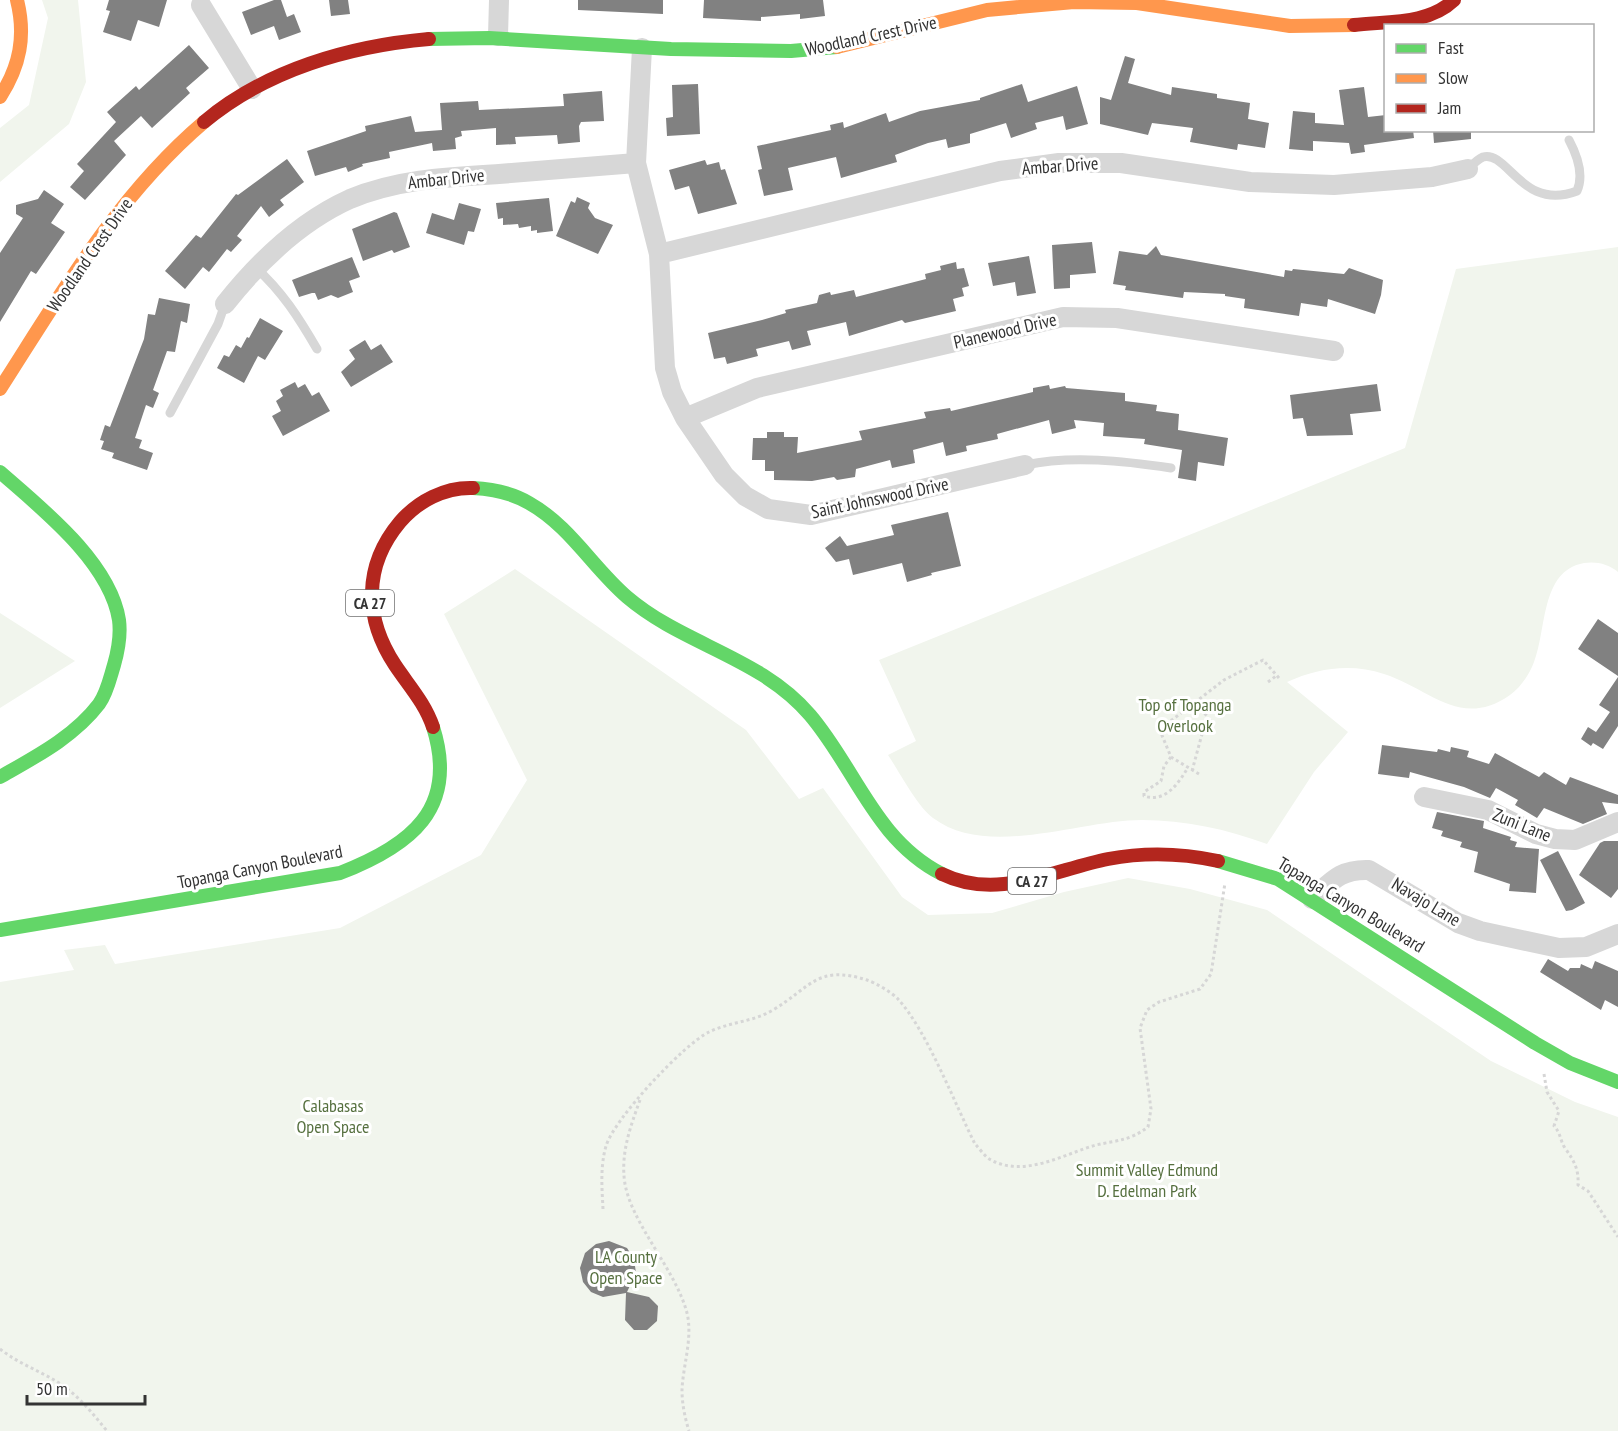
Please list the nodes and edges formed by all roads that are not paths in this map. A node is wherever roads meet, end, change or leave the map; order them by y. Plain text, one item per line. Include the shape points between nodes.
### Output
1 (17, 0) edge
2 (499, 0) edge
3 (1454, 0) edge
4 (201, 5) dead end
5 (498, 36) junction
6 (642, 48) junction
7 (252, 89) junction
8 (0, 97) edge
9 (1569, 140) dead end
10 (636, 164) junction
11 (1468, 169) joint
12 (659, 254) junction
13 (255, 267) junction
14 (225, 304) joint
15 (317, 349) dead end
16 (1334, 351) dead end
17 (0, 389) edge
18 (170, 413) dead end
19 (685, 418) junction
20 (1025, 465) joint
21 (1171, 468) dead end
22 (0, 472) edge
23 (0, 777) edge
24 (1424, 797) dead end
25 (1618, 822) edge
26 (1312, 899) junction
27 (0, 930) edge
28 (1618, 934) edge
29 (1618, 1082) edge

1 - 8 main road via 22,18 20,58
2 - 5 street
3 - 6 main road, Woodland Crest Drive via 1446,11 1418,19 1295,27 1133,2 1036,3 803,51
4 - 7 street
5 - 6 main road, Woodland Crest Drive
5 - 7 main road, Woodland Crest Drive via 444,36 358,47 306,62
6 - 10 street, Saint Johnswood Drive
7 - 17 main road, Woodland Crest Drive via 180,143 113,215
9 - 11 lane via 1576,153 1580,182 1576,191 1547,196 1492,158 1482,157
10 - 12 street, Saint Johnswood Drive
10 - 13 street, Ambar Drive via 416,180 350,200 307,224
11 - 12 street, Ambar Drive via 1432,177 1334,185 1250,182 1121,163 1059,163 1000,171
12 - 19 street, Saint Johnswood Drive via 665,368
13 - 14 street, Ambar Drive
13 - 15 lane via 291,306
14 - 18 lane
16 - 19 street, Planewood Drive via 1117,318 1063,317 757,388
19 - 20 street, Saint Johnswood Drive via 724,475 745,496 768,509 788,513 811,515
20 - 21 lane via 1050,460 1128,462
22 - 23 main road via 87,557 118,614 118,655 101,703 65,738
24 - 25 street, Zuni Lane via 1488,810 1536,834 1556,839 1575,840
26 - 27 main road, Topanga Canyon Boulevard / CA 27 via 1278,879 1232,862 1163,854 1101,860 1038,880 1000,887 971,884 926,866 886,829 818,727 793,697 753,666 675,628 629,599 551,517 522,497 493,487 458,488 432,497 406,514 384,543 371,574 370,604 378,636 423,703 435,732 441,764 438,795 429,817 410,838 377,860 340,873
26 - 28 street, Navajo Lane via 1340,874 1352,869 1369,870 1458,923 1480,931 1559,948 1586,946
26 - 29 main road, Topanga Canyon Boulevard / CA 27 via 1535,1043 1570,1063

